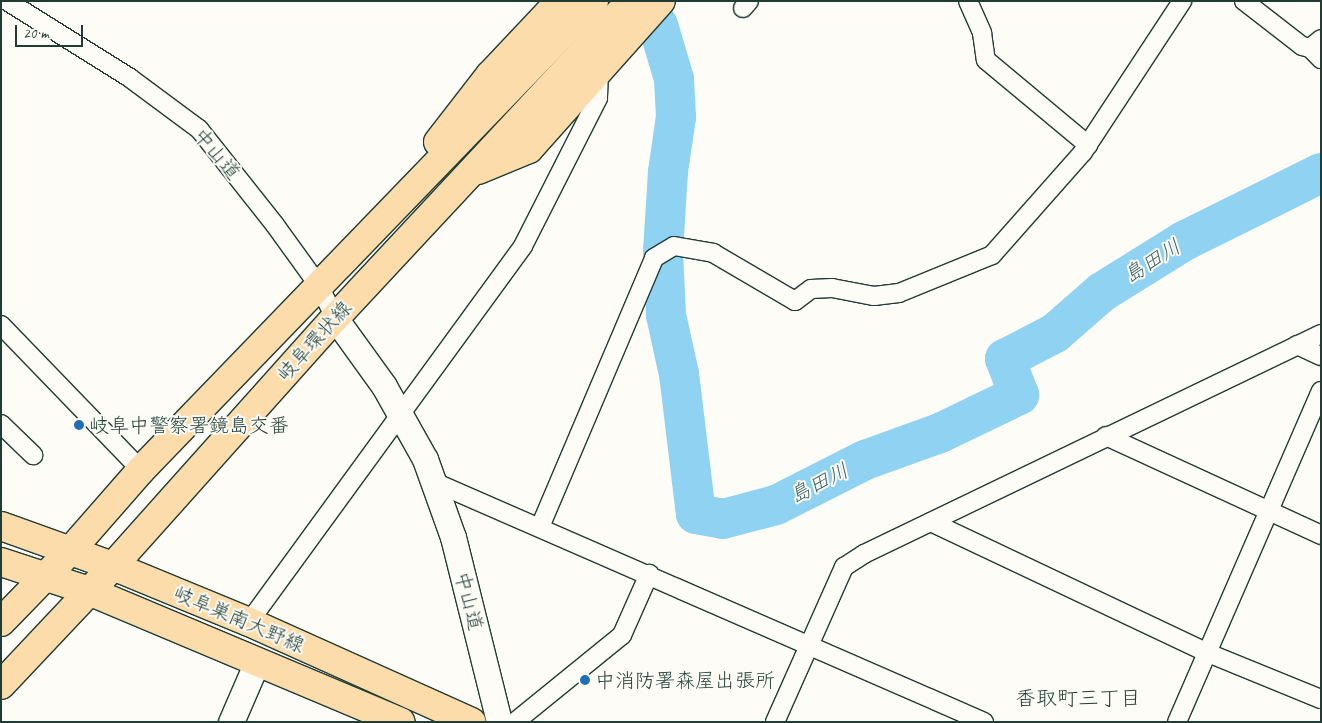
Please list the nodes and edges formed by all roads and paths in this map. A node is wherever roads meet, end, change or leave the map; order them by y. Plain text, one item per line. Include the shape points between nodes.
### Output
1 (7, 1) edge
2 (560, 1) edge
3 (594, 1) edge
4 (631, 1) edge
5 (661, 1) edge
6 (968, 1) edge
7 (1182, 1) edge
8 (1244, 1) edge
9 (1317, 49) edge
10 (599, 71) junction
11 (1088, 144) junction
12 (436, 164) junction
13 (469, 174) junction
14 (319, 286) junction
15 (335, 318) junction
16 (1, 324) edge
17 (1321, 334) edge
18 (1298, 345) junction
19 (1321, 356) edge
20 (1321, 391) edge
21 (402, 415) junction
22 (1, 424) edge
23 (1106, 436) junction
24 (33, 455) dead end
25 (141, 470) junction
26 (434, 482) junction
27 (1268, 512) junction
28 (930, 522) junction
29 (1, 526) edge
30 (540, 527) junction
31 (1321, 535) edge
32 (71, 550) junction
33 (1, 562) edge
34 (113, 566) junction
35 (649, 574) junction
36 (45, 576) junction
37 (89, 591) junction
38 (1, 622) edge
39 (249, 622) junction
40 (806, 646) junction
41 (1208, 653) junction
42 (257, 662) junction
43 (1, 684) edge
44 (1321, 700) edge
45 (231, 722) edge
46 (401, 722) edge
47 (472, 722) edge
48 (499, 722) edge
49 (515, 722) edge
50 (775, 722) edge
51 (984, 722) edge
52 (1177, 722) edge

1 - 14 street, 中山道 via 130,78 198,129
2 - 12 main road via 490,75 433,148
3 - 12 main road, 岐阜環状線
4 - 13 main road, 岐阜環状線
5 - 10 main road
6 - 11 street via 982,33 986,60
7 - 11 street
8 - 9 street via 1302,46
10 - 13 main road via 530,149
10 - 21 street via 598,98 523,246
11 - 30 street via 992,255 899,292 874,296 832,288 811,289 795,300 713,252 674,246 654,258
12 - 14 main road, 岐阜環状線
13 - 15 main road, 岐阜環状線
14 - 15 street, 中山道
14 - 25 main road, 岐阜環状線
15 - 21 street, 中山道
15 - 34 main road, 岐阜環状線
16 - 25 street
17 - 18 street
18 - 19 street
18 - 23 street
20 - 27 street
21 - 26 street, 中山道
21 - 39 street
22 - 24 street
23 - 27 street
23 - 28 street
25 - 32 main road, 岐阜環状線
26 - 30 street
26 - 48 street, 中山道 via 453,537
27 - 31 street
27 - 41 street
28 - 40 street via 844,567
28 - 41 street
29 - 32 main road, 岐阜巣南大野線
30 - 35 street
32 - 34 main road, 岐阜巣南大野線
32 - 36 main road, 岐阜環状線
33 - 36 main road, 岐阜巣南大野線
34 - 37 main road, 岐阜環状線
34 - 39 main road, 岐阜巣南大野線
35 - 40 street
35 - 49 street via 622,635
36 - 37 main road, 岐阜巣南大野線
36 - 38 main road, 岐阜環状線
37 - 42 main road, 岐阜巣南大野線
37 - 43 main road, 岐阜環状線
39 - 47 main road, 岐阜巣南大野線
40 - 50 street
40 - 51 street
41 - 44 street
41 - 52 street
42 - 45 street
42 - 46 main road, 岐阜巣南大野線

